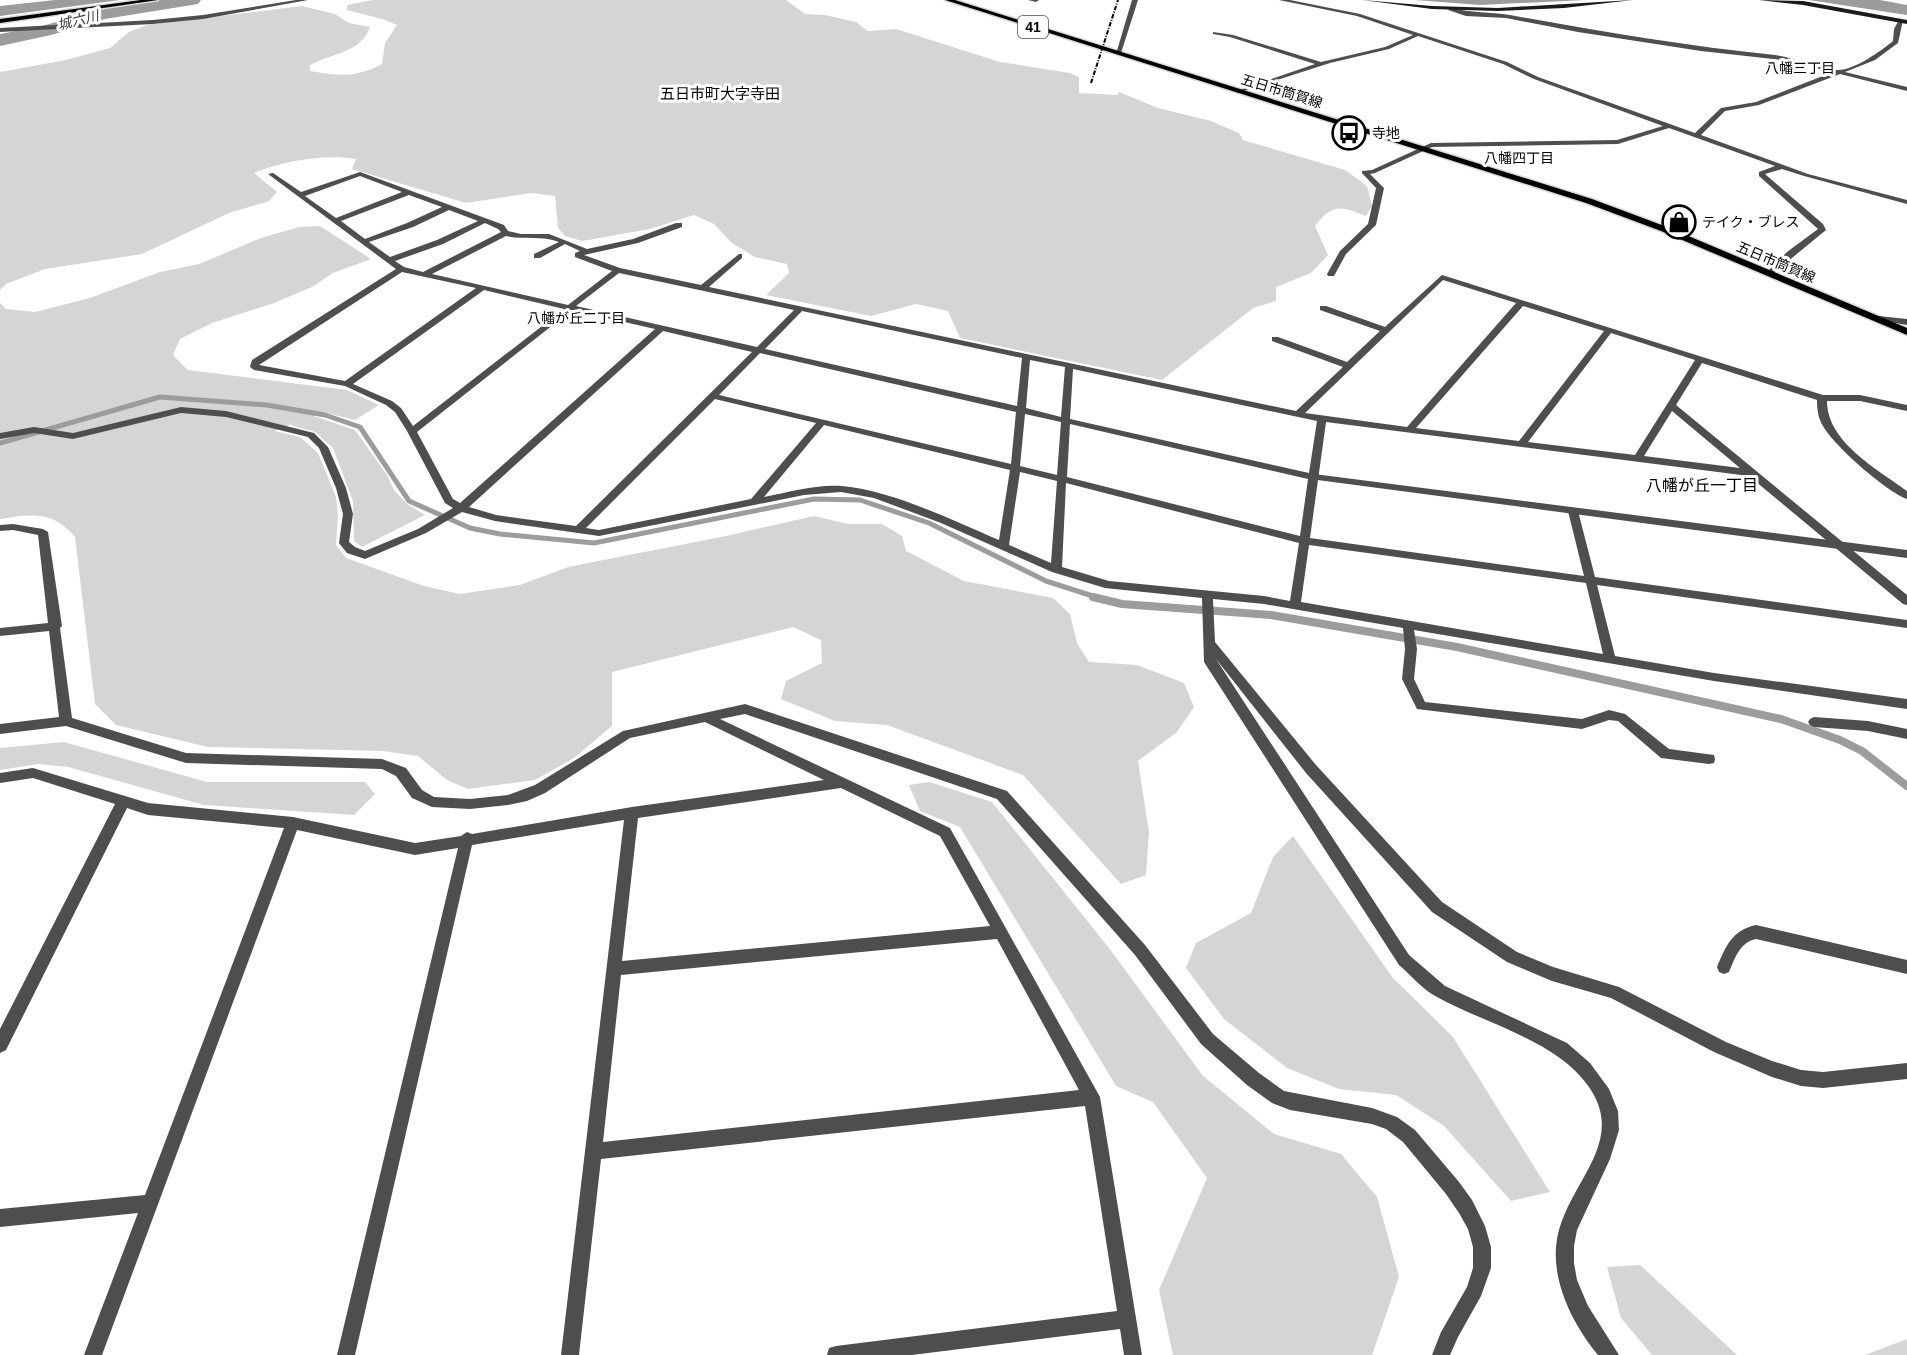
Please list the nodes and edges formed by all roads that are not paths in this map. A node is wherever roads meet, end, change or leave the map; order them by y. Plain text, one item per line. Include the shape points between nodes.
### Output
1 (155, 0) edge
2 (305, 0) edge
3 (948, 0) edge
4 (1135, 0) edge
5 (1282, 0) edge
6 (1365, 0) edge
7 (1630, 0) edge
8 (1762, 0) edge
9 (89, 9) junction
10 (1451, 10) junction
11 (0, 21) edge
12 (1904, 22) edge
13 (49, 28) junction
14 (0, 30) edge
15 (1215, 33) dead end
16 (1417, 35) junction
17 (1118, 53) junction
18 (1320, 64) junction
19 (1838, 72) junction
20 (1907, 89) edge
21 (1239, 92) junction
22 (1671, 125) junction
23 (1698, 134) junction
24 (1422, 148) junction
25 (1782, 166) junction
26 (271, 174) dead end
27 (409, 192) junction
28 (300, 195) junction
29 (1907, 202) edge
30 (448, 207) junction
31 (335, 221) junction
32 (484, 221) junction
33 (679, 225) dead end
34 (505, 232) junction
35 (363, 242) junction
36 (564, 242) junction
37 (586, 251) junction
38 (537, 256) dead end
39 (739, 256) dead end
40 (390, 260) junction
41 (401, 268) junction
42 (618, 270) junction
43 (424, 274) junction
44 (1331, 274) dead end
45 (1770, 274) junction
46 (483, 287) junction
47 (703, 288) junction
48 (1522, 302) junction
49 (571, 307) junction
50 (1323, 308) dead end
51 (801, 309) junction
52 (1872, 317) junction
53 (1907, 322) edge
54 (662, 328) junction
55 (1385, 330) junction
56 (1609, 330) junction
57 (1907, 333) edge
58 (1275, 339) dead end
59 (759, 350) junction
60 (1026, 357) junction
61 (1700, 359) junction
62 (1069, 366) junction
63 (1349, 366) junction
64 (347, 384) junction
65 (714, 396) junction
66 (1822, 398) junction
67 (1671, 406) junction
68 (1907, 408) edge
69 (1020, 409) junction
70 (1298, 414) junction
71 (1322, 419) junction
72 (1067, 420) junction
73 (822, 422) junction
74 (1408, 430) junction
75 (412, 431) junction
76 (0, 436) edge
77 (1521, 444) junction
78 (1638, 458) junction
79 (1015, 469) junction
80 (1753, 472) junction
81 (1314, 477) junction
82 (1061, 479) junction
83 (1907, 496) edge
84 (754, 501) junction
85 (461, 508) junction
86 (1573, 511) junction
87 (0, 528) edge
88 (579, 529) junction
89 (1305, 541) junction
90 (1836, 545) junction
91 (1004, 546) junction
92 (1907, 554) edge
93 (1056, 569) junction
94 (1592, 581) junction
95 (1207, 598) junction
96 (1907, 601) edge
97 (1294, 606) junction
98 (1907, 624) edge
99 (56, 626) junction
100 (1409, 627) junction
101 (0, 632) edge
102 (1211, 645) junction
103 (1610, 659) junction
104 (1907, 704) edge
105 (705, 717) junction
106 (66, 721) junction
107 (1814, 722) dead end
108 (0, 729) edge
109 (1907, 734) edge
110 (1709, 759) dead end
111 (0, 778) edge
112 (842, 783) junction
113 (123, 802) junction
114 (632, 813) junction
115 (293, 823) junction
116 (467, 838) junction
117 (1001, 932) junction
118 (1724, 967) dead end
119 (1907, 967) edge
120 (614, 969) junction
121 (0, 1045) edge
122 (1907, 1071) edge
123 (1092, 1097) junction
124 (592, 1152) junction
125 (150, 1203) junction
126 (0, 1218) edge
127 (1126, 1319) junction
128 (93, 1355) edge
129 (346, 1355) edge
130 (570, 1355) edge
131 (836, 1355) edge
132 (1132, 1355) edge
133 (1441, 1355) edge
134 (1610, 1355) edge

1 - 9 main road
2 - 13 street via 203,17
3 - 17 main road, 五日市筒賀線 / 41
4 - 17 street
5 - 16 street via 1341,10
6 - 10 main road
7 - 10 main road via 1522,10
8 - 12 main road via 1803,3
9 - 11 main road
9 - 13 street
10 - 19 street via 1783,58
12 - 19 street via 1897,29 1895,44 1873,59
13 - 14 street
15 - 18 street
16 - 18 street via 1387,48
16 - 22 street
17 - 21 main road, 五日市筒賀線 / 41
18 - 21 street
19 - 20 street
19 - 23 street via 1757,105 1723,109
21 - 24 main road, 五日市筒賀線 / 41
22 - 23 street
22 - 24 street via 1618,142
23 - 25 street
24 - 44 street via 1372,172 1364,172 1380,188 1372,225 1343,253
24 - 45 main road, 五日市筒賀線 / 41 via 1589,201
25 - 29 street
25 - 45 street via 1761,173 1762,176 1822,230
26 - 28 street
27 - 28 street via 360,174
27 - 30 street
27 - 31 street
28 - 31 street
30 - 32 street
30 - 35 street
31 - 35 street
32 - 34 street
32 - 40 street
33 - 37 street via 642,239
34 - 36 street via 521,237 544,235
34 - 43 street
35 - 40 street
36 - 37 street
36 - 38 street
37 - 42 street via 578,255
39 - 47 street
40 - 41 street
41 - 43 street
41 - 64 street via 255,362 254,367
42 - 47 street
42 - 49 street
43 - 46 street
45 - 52 main road, 五日市筒賀線 / 41
46 - 49 street
46 - 64 street
47 - 51 street
48 - 55 street via 1442,277
48 - 56 street
48 - 74 street
49 - 54 street
49 - 75 street
50 - 55 street
51 - 59 street
51 - 60 street
52 - 53 street
52 - 57 main road, 五日市筒賀線 / 41
54 - 59 street
54 - 85 street
55 - 63 street
56 - 61 street
56 - 77 street
58 - 63 street
59 - 65 street
59 - 69 street
60 - 62 street
60 - 69 street
61 - 66 street
61 - 67 street
62 - 70 street
62 - 72 street
63 - 70 street
64 - 75 street via 389,403
65 - 73 street
65 - 88 street
66 - 68 street via 1860,398
66 - 83 street via 1823,414 1840,442
67 - 78 street
67 - 80 street
69 - 72 street
69 - 79 street
70 - 71 street
71 - 74 street
71 - 81 street
72 - 81 street
72 - 82 street
73 - 79 street
73 - 84 street
74 - 77 street
75 - 85 street via 449,501
76 - 85 street via 34,430 73,436 181,410 226,414 311,435 323,447 348,514 344,543 365,555 422,531
77 - 78 street
78 - 80 street
79 - 82 street
79 - 91 street
80 - 90 street
81 - 86 street
81 - 89 street
82 - 89 street
82 - 93 street
84 - 88 street via 600,533
84 - 91 street via 823,489 860,491 896,501
85 - 88 street via 495,518
86 - 90 street
86 - 94 street
87 - 99 street via 43,532
89 - 94 street
89 - 97 street
90 - 92 street
90 - 96 street
91 - 93 street
93 - 95 street via 1109,585
94 - 98 street
94 - 103 street
95 - 97 street via 1264,600
95 - 102 street
97 - 100 street
99 - 101 street
99 - 106 street
100 - 103 street
100 - 110 street via 1408,679 1421,706 1573,723 1609,715 1621,717 1666,754
102 - 122 street via 1311,769 1437,907 1512,957 1552,974 1614,992 1772,1070 1823,1080
102 - 134 street via 1210,662 1404,960 1440,992 1561,1048 1597,1083 1608,1106 1611,1128 1568,1230 1565,1260 1575,1300
103 - 104 street
105 - 106 street via 627,734 540,789 522,797 471,804 423,798 401,772 382,764 186,758
105 - 112 street
105 - 133 street via 745,709 1002,795 1140,950 1207,1039 1253,1079 1290,1102 1372,1116 1409,1136 1471,1214 1483,1248 1484,1262 1477,1288
106 - 108 street
107 - 109 street
111 - 113 street via 33,773
112 - 114 street
112 - 117 street via 945,832
113 - 115 street via 148,809
113 - 121 street
114 - 116 street
114 - 120 street
115 - 116 street via 415,849
115 - 125 street
116 - 129 street
117 - 120 street
117 - 123 street
118 - 119 street via 1739,938 1756,932
120 - 124 street
123 - 124 street
123 - 127 street
124 - 130 street
125 - 126 street
125 - 128 street
127 - 131 street
127 - 132 street

